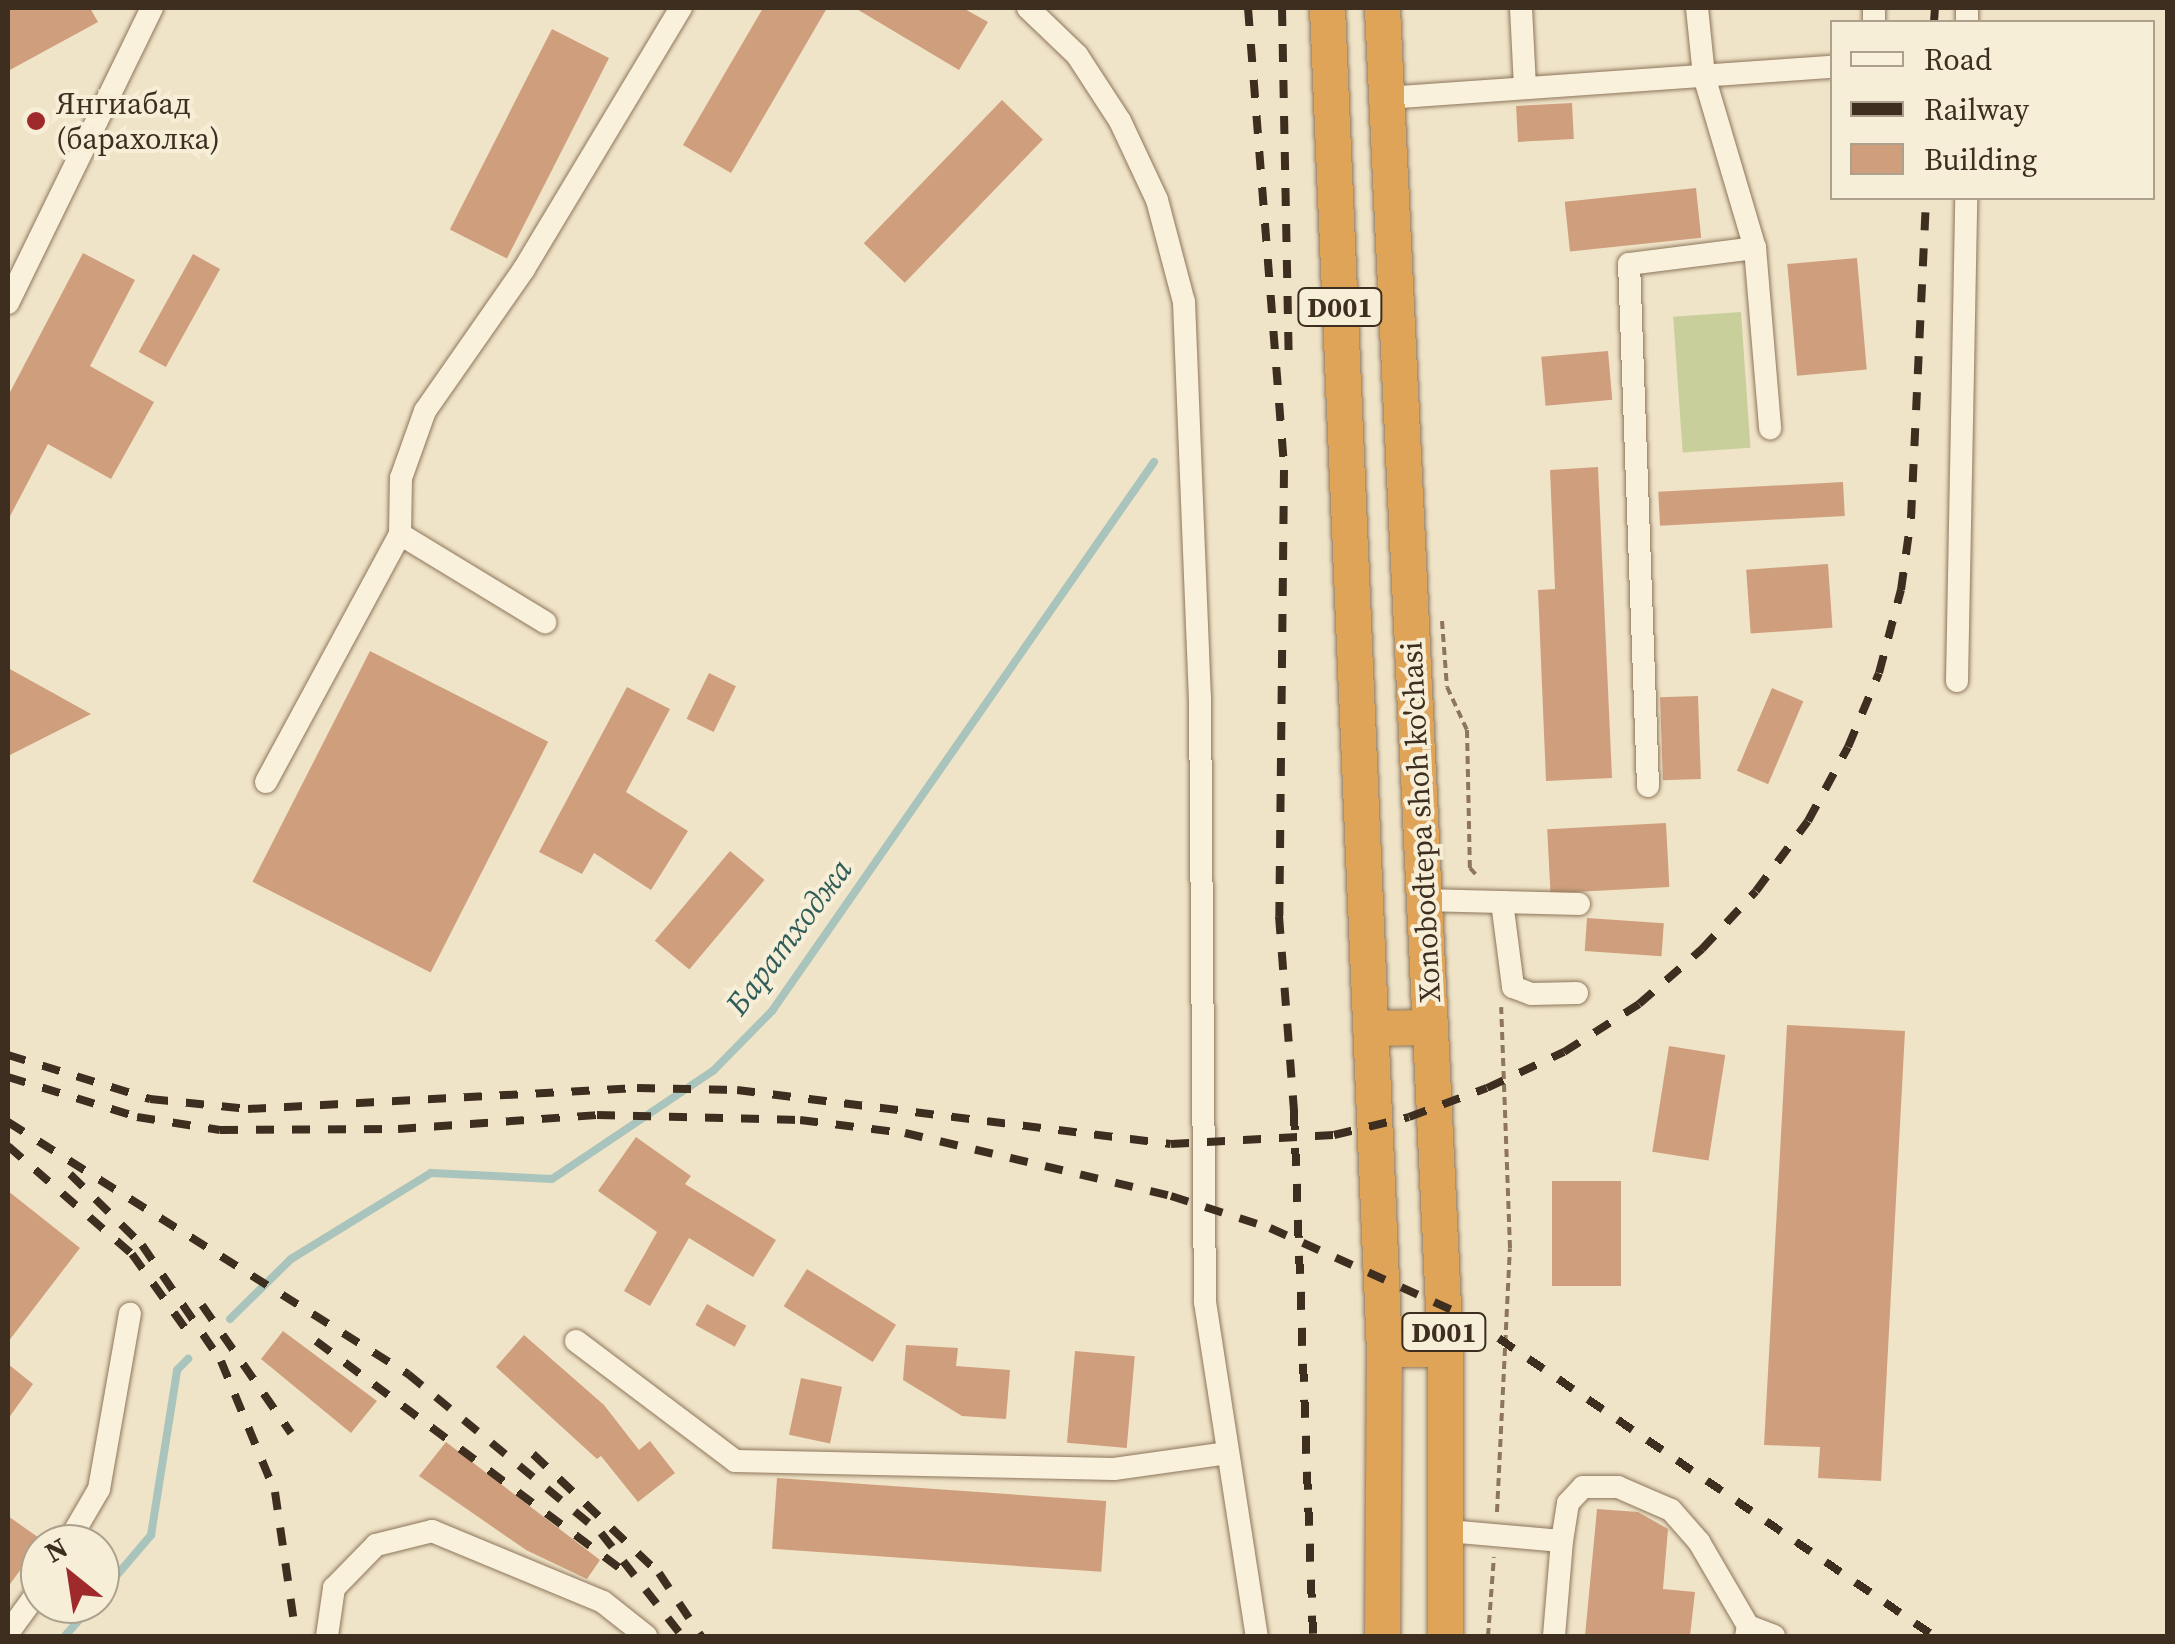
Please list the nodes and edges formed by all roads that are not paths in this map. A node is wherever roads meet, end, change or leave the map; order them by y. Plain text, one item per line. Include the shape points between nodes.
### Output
1 (152, 8) edge
2 (682, 8) edge
3 (1028, 8) edge
4 (1327, 8) edge
5 (1382, 8) edge
6 (1521, 8) edge
7 (1696, 8) edge
8 (1830, 67) edge
9 (1704, 76) junction
10 (1525, 88) junction
11 (1386, 98) junction
12 (1966, 200) edge
13 (1755, 248) junction
14 (8, 304) edge
15 (1770, 428) dead end
16 (400, 534) junction
17 (545, 622) dead end
18 (1957, 681) dead end
19 (266, 782) dead end
20 (1648, 786) dead end
21 (1497, 896) junction
22 (1424, 900) junction
23 (1579, 904) dead end
24 (1576, 993) dead end
25 (1430, 1027) junction
26 (1370, 1028) junction
27 (130, 1314) dead end
28 (576, 1341) dead end
29 (1445, 1348) junction
30 (1384, 1349) junction
31 (1228, 1452) junction
32 (79, 1524) edge
33 (1448, 1531) junction
34 (1562, 1541) junction
35 (1747, 1631) edge
36 (327, 1636) edge
37 (646, 1636) edge
38 (1257, 1636) edge
39 (1382, 1636) edge
40 (1445, 1636) edge
41 (1554, 1636) edge
42 (1774, 1636) edge

1 - 14 street
2 - 16 street via 524,270 425,411 400,478
3 - 31 street via 1077,55 1120,121 1158,200 1186,317 1200,698 1205,1302
4 - 26 highway, Xonobodtepa shoh ko'chasi / D001
5 - 11 highway, Xonobodtepa shoh ko'chasi / D001
6 - 10 street
7 - 9 street
8 - 9 street
9 - 10 street
9 - 13 street
10 - 11 street
11 - 22 highway, Xonobodtepa shoh ko'chasi / D001
12 - 18 street
13 - 15 street
13 - 20 street via 1629,264
16 - 17 street
16 - 19 street
21 - 22 street
21 - 23 street
21 - 24 street via 1513,987 1531,994
22 - 25 highway, Xonobodtepa shoh ko'chasi / D001
25 - 26 highway
25 - 29 highway, Xonobodtepa shoh ko'chasi / D001
26 - 30 highway, Xonobodtepa shoh ko'chasi / D001
27 - 32 street via 100,1489
28 - 31 street via 735,1461 1114,1469
29 - 30 highway
29 - 33 highway, Xonobodtepa shoh ko'chasi / D001
30 - 39 highway, Xonobodtepa shoh ko'chasi / D001
31 - 38 street
33 - 34 street
33 - 40 highway, Xonobodtepa shoh ko'chasi / D001
34 - 35 street via 1568,1503 1583,1488 1618,1487 1671,1510 1699,1542
34 - 41 street
35 - 42 street
36 - 37 street via 334,1588 376,1546 432,1531 602,1602

